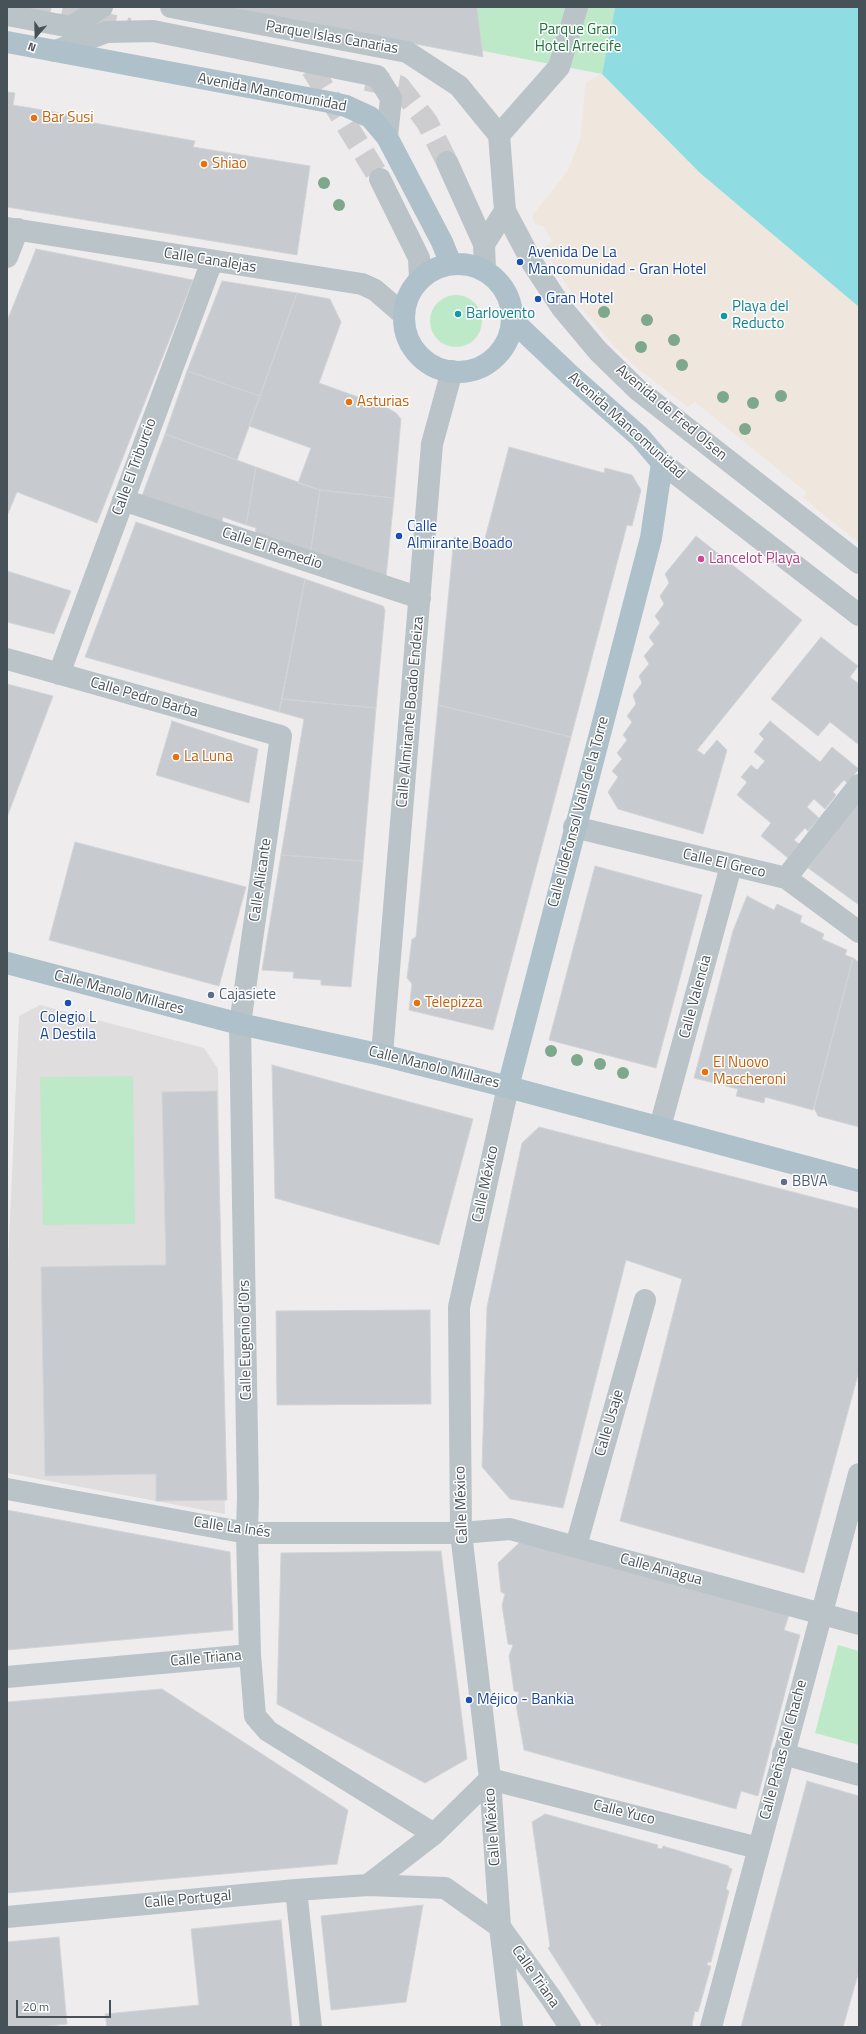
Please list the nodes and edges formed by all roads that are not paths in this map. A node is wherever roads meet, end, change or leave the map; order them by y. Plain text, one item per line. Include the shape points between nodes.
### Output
1 (102, 7) edge
2 (171, 7) edge
3 (577, 7) edge
4 (7, 15) edge
5 (7, 42) edge
6 (55, 51) junction
7 (499, 135) junction
8 (387, 137) junction
9 (447, 162) tunnel mouth
10 (380, 179) tunnel mouth
11 (505, 211) junction
12 (12, 228) edge
13 (484, 244) junction
14 (7, 257) edge
15 (212, 261) junction
16 (452, 264) junction
17 (484, 271) junction
18 (420, 279) junction
19 (404, 315) junction
20 (512, 320) junction
21 (452, 371) junction
22 (662, 463) junction
23 (123, 500) junction
24 (859, 563) edge
25 (420, 598) junction
26 (859, 615) edge
27 (7, 659) edge
28 (59, 674) junction
29 (281, 736) joint
30 (859, 785) edge
31 (574, 827) junction
32 (731, 866) junction
33 (786, 878) junction
34 (859, 932) edge
35 (7, 962) edge
36 (240, 1024) junction
37 (382, 1055) junction
38 (508, 1087) junction
39 (660, 1127) junction
40 (859, 1181) edge
41 (645, 1300) dead end
42 (859, 1474) edge
43 (7, 1488) edge
44 (247, 1533) junction
45 (461, 1533) junction
46 (576, 1546) junction
47 (821, 1614) junction
48 (859, 1624) edge
49 (250, 1654) junction
50 (7, 1677) edge
51 (783, 1754) junction
52 (859, 1775) edge
53 (490, 1779) junction
54 (434, 1834) junction
55 (758, 1848) junction
56 (368, 1885) junction
57 (296, 1890) junction
58 (7, 1917) edge
59 (500, 1927) junction
60 (312, 2027) edge
61 (512, 2027) edge
62 (570, 2027) edge
63 (711, 2027) edge

1 - 4 street via 71,27
2 - 7 street, Parque Islas Canarias via 407,52 460,86
3 - 7 street via 559,67
5 - 6 main road, Avenida Mancomunidad
6 - 8 main road, Avenida Mancomunidad via 346,106 370,117
6 - 8 street via 107,32 153,31 377,76 391,98
7 - 11 street
8 - 16 main road, Avenida Mancomunidad
9 - 13 street
10 - 18 street via 419,258
11 - 13 street
11 - 24 street, Avenida de Fred Olsen via 533,264 562,308 598,352 644,395
12 - 14 street
12 - 15 street, Calle Canalejas
13 - 17 street
15 - 19 street, Calle Canalejas via 362,284 375,290
15 - 23 street, Calle El Triburcio
16 - 17 main road via 469,265
16 - 18 main road via 434,269
17 - 20 main road via 501,285 510,301
18 - 19 main road via 406,301
19 - 21 main road via 406,332 412,347 434,366
20 - 21 main road via 509,337 501,351 489,362 474,369
20 - 22 main road, Avenida Mancomunidad via 640,437
21 - 25 street, Calle Almirante Boado Endeiza via 432,444
22 - 26 street, Avenida Mancomunidad
22 - 31 main road, Calle Ildefonsol Valls de la Torre via 651,538
23 - 25 street, Calle El Remedio
23 - 28 street, Calle El Triburcio
25 - 37 street, Calle Almirante Boado Endeiza
27 - 28 street, Calle Pedro Barba
28 - 29 street, Calle Pedro Barba
29 - 36 street, Calle Alicante
30 - 33 street
31 - 32 street, Calle El Greco
31 - 38 main road, Calle Ildefonsol Valls de la Torre
32 - 33 street, Calle El Greco
32 - 39 street, Calle Valencia
33 - 34 street, Calle El Greco
35 - 36 main road, Calle Manolo Millares
36 - 37 main road, Calle Manolo Millares
36 - 44 street, Calle Eugenio d'Ors
37 - 38 main road, Calle Manolo Millares
38 - 39 main road, Calle Manolo Millares
38 - 45 street, Calle México via 459,1307
39 - 40 main road, Calle Manolo Millares
41 - 46 street, Calle Usaje
42 - 47 street, Calle Peñas del Chache
43 - 44 street, Calle La Inés
44 - 45 street, Calle La Inés
44 - 49 street, Calle Eugenio d'Ors
45 - 46 street, Calle Aniagua via 510,1529
45 - 53 street, Calle México
46 - 47 street, Calle Aniagua
47 - 48 street, Calle Aniagua
47 - 51 street, Calle Peñas del Chache
49 - 50 street, Calle Triana
49 - 54 street, Calle Triana via 255,1716 268,1731
51 - 52 street
51 - 55 street, Calle Peñas del Chache
53 - 54 street
53 - 55 street, Calle Yuco
53 - 59 street, Calle México
54 - 56 street
55 - 63 street, Calle Peñas del Chache
56 - 57 street, Calle Portugal
56 - 59 street, Calle Portugal via 445,1888
57 - 58 street, Calle Portugal
57 - 60 street
59 - 61 street, Calle México
59 - 62 street, Calle Triana

